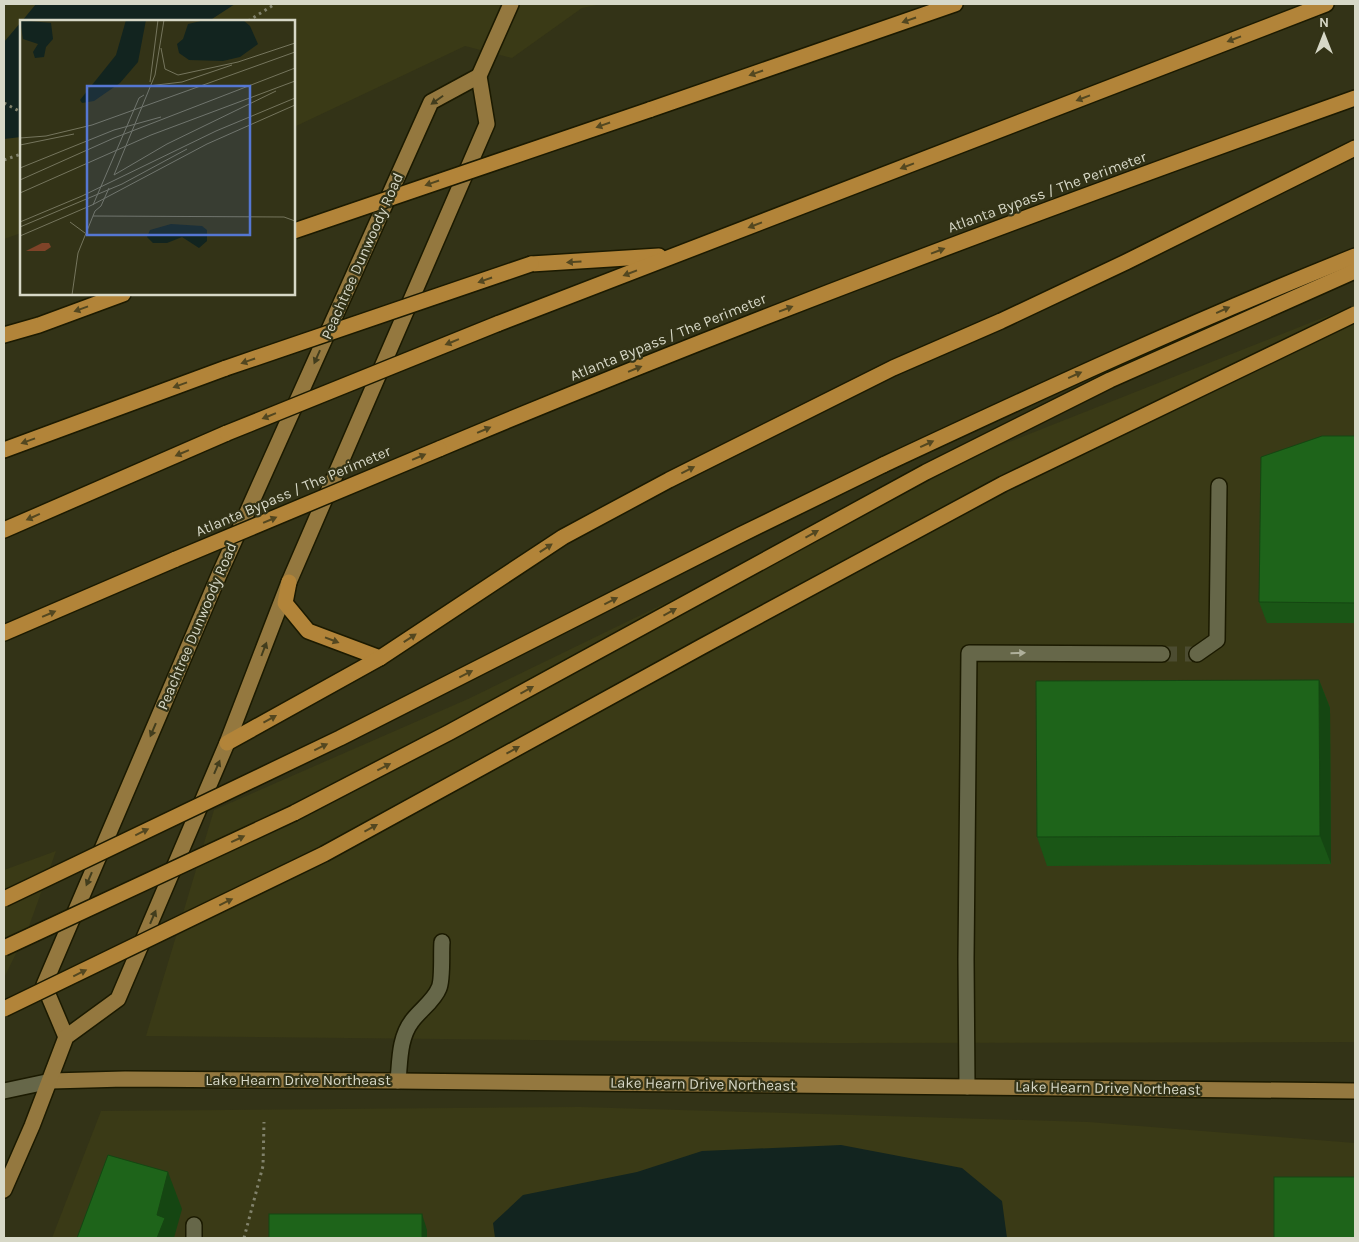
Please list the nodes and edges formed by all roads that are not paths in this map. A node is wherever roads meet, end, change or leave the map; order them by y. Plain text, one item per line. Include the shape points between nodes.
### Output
1 (511, 4) edge
2 (955, 4) edge
3 (1326, 4) edge
4 (479, 76) junction
5 (1355, 98) edge
6 (1355, 148) edge
7 (295, 231) edge
8 (676, 255) junction
9 (1355, 256) edge
10 (1355, 271) edge
11 (120, 295) edge
12 (1355, 314) edge
13 (39, 325) junction
14 (4, 335) edge
15 (4, 342) edge
16 (4, 450) edge
17 (1219, 486) dead end
18 (4, 530) edge
19 (289, 582) junction
20 (4, 633) edge
21 (1162, 654) tunnel mouth
22 (1197, 654) tunnel mouth
23 (380, 658) junction
24 (227, 743) junction
25 (4, 899) edge
26 (442, 942) dead end
27 (4, 948) edge
28 (4, 1009) edge
29 (66, 1037) junction
30 (51, 1081) junction
31 (398, 1081) junction
32 (967, 1087) junction
33 (4, 1091) edge
34 (1355, 1091) edge
35 (4, 1190) edge

1 - 4 main road
2 -> 7 highway, bridge
3 -> 8 highway
4 - 19 main road via 487,124
4 -> 29 main road, Peachtree Dunwoody Road via 431,102 215,584 44,985
20 -> 5 highway, Atlanta Bypass / The Perimeter, bridge via 439,449 829,292
23 -> 6 highway via 563,537 669,480 893,368 1126,262
8 -> 16 highway, bridge via 531,264 226,368
8 -> 18 highway, bridge via 227,434
25 -> 9 highway, bridge via 340,738 883,465 1080,373
27 -> 10 highway, bridge via 294,813 450,732 926,472 1110,380
11 -> 13 highway
28 -> 12 highway, bridge via 324,854 1003,484
13 - 14 highway
13 - 15 highway
17 - 22 lane via 1217,640
19 -> 23 highway via 285,603 308,632
24 -> 19 main road
32 -> 21 lane via 969,653
24 -> 23 highway
29 -> 24 main road via 118,998
26 - 31 lane via 440,988 406,1032
29 - 30 main road
30 - 31 main road, Lake Hearn Drive Northeast
30 - 33 lane
30 - 35 main road
31 - 32 main road, Lake Hearn Drive Northeast
32 - 34 main road, Lake Hearn Drive Northeast

